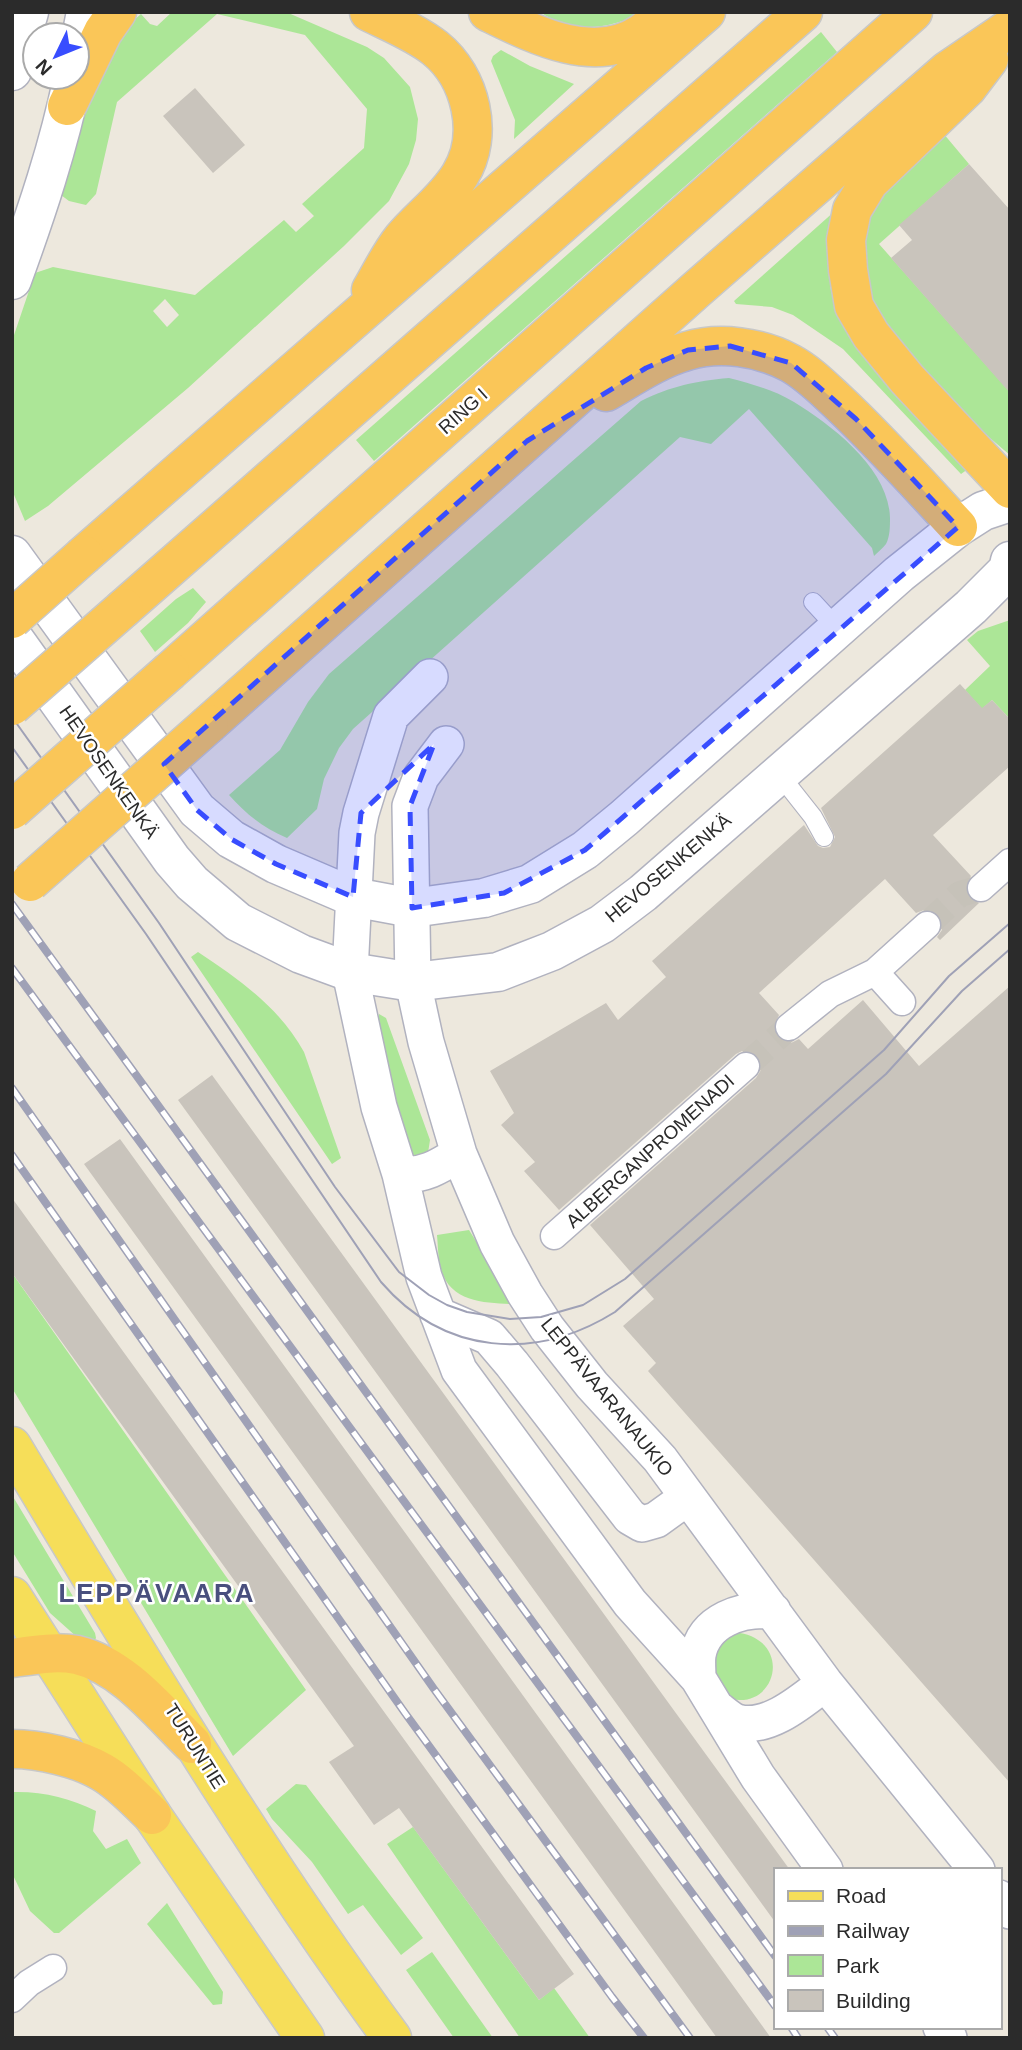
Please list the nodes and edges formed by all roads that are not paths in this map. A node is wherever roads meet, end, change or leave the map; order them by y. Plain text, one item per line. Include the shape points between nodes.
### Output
1 (29, 12) edge
2 (117, 12) edge
3 (369, 12) edge
4 (488, 12) edge
5 (667, 12) edge
6 (706, 12) edge
7 (803, 12) edge
8 (913, 12) edge
9 (1010, 30) edge
10 (91, 53) edge
11 (12, 71) edge
12 (70, 91) edge
13 (12, 280) edge
14 (350, 322) junction
15 (527, 441) junction
16 (1010, 489) edge
17 (1010, 502) edge
18 (958, 527) junction
19 (12, 555) edge
20 (1009, 567) edge
21 (12, 619) edge
22 (12, 636) edge
23 (430, 677) dead end
24 (12, 706) edge
25 (779, 774) junction
26 (12, 810) edge
27 (361, 813) junction
28 (824, 836) dead end
29 (1010, 862) edge
30 (981, 888) tunnel mouth
31 (12, 897) edge
32 (353, 897) junction
33 (412, 908) junction
34 (927, 925) tunnel mouth
35 (350, 972) junction
36 (875, 972) junction
37 (413, 982) junction
38 (902, 1002) dead end
39 (789, 1027) tunnel mouth
40 (746, 1066) tunnel mouth
41 (459, 1154) junction
42 (400, 1174) junction
43 (554, 1236) dead end
44 (438, 1315) junction
45 (12, 1446) edge
46 (688, 1497) junction
47 (12, 1596) edge
48 (773, 1611) junction
49 (31, 1656) edge
50 (698, 1678) junction
51 (825, 1683) junction
52 (719, 1710) junction
53 (192, 1744) junction
54 (12, 1748) edge
55 (152, 1815) junction
56 (824, 1868) edge
57 (975, 1868) edge
58 (53, 1968) dead end
59 (12, 1999) edge
60 (305, 2038) edge
61 (392, 2038) edge

1 - 11 main road
2 - 10 highway
3 - 14 highway via 436,49 459,75 470,105 473,132 460,176 402,239
4 - 5 highway via 550,40 582,46 615,45 640,34
6 - 14 highway
7 - 24 highway, bridge
8 - 26 highway, RING I, bridge
9 - 15 highway via 947,71
9 - 16 highway via 967,89 869,182 852,210 846,240 853,306 870,335
12 - 13 main road
14 - 21 highway, bridge
15 - 18 highway via 646,368 688,350 730,346 758,350 791,363 815,381
15 - 31 highway, bridge
17 - 18 main road via 983,511
18 - 20 main road
18 - 33 main road via 899,574 825,615 624,818 557,869 504,893
19 - 32 main road via 197,810 231,839
20 - 25 main road, HEVOSENKENKÄ via 971,607
22 - 35 main road, HEVOSENKENKÄ via 192,883 238,922 301,954
23 - 27 street via 391,716
25 - 28 lane
25 - 37 main road, HEVOSENKENKÄ via 602,924 552,951 498,972
27 - 32 street
27 - 33 street, LEPPÄVAARANAUKIO via 433,747 446,744 421,777 410,806
29 - 30 street
32 - 33 main road
32 - 35 street
33 - 37 street, LEPPÄVAARANAUKIO
34 - 36 street
35 - 37 main road, HEVOSENKENKÄ
35 - 42 street via 379,1107
36 - 38 street
36 - 39 street via 830,994
37 - 41 street, LEPPÄVAARANAUKIO
40 - 43 street, ALBERGANPROMENADI
41 - 42 street via 426,1172
41 - 46 street, LEPPÄVAARANAUKIO via 497,1243 525,1294 592,1385
42 - 44 street via 424,1277
44 - 46 street via 489,1337 630,1517 642,1524 656,1520
44 - 50 street via 458,1370 630,1604
45 - 53 main road, TURUNTIE
46 - 48 street, LEPPÄVAARANAUKIO
47 - 49 main road
48 - 50 street via 753,1609 727,1617 708,1632 698,1653
48 - 51 street, LEPPÄVAARANAUKIO
49 - 53 highway via 78,1655 105,1667 132,1686
49 - 55 main road
50 - 52 street
51 - 52 street via 786,1712 759,1723 737,1722
51 - 57 street, LEPPÄVAARANAUKIO
52 - 56 street via 758,1777
53 - 61 main road, TURUNTIE
54 - 55 highway via 52,1755 102,1772
55 - 60 main road
58 - 59 street

